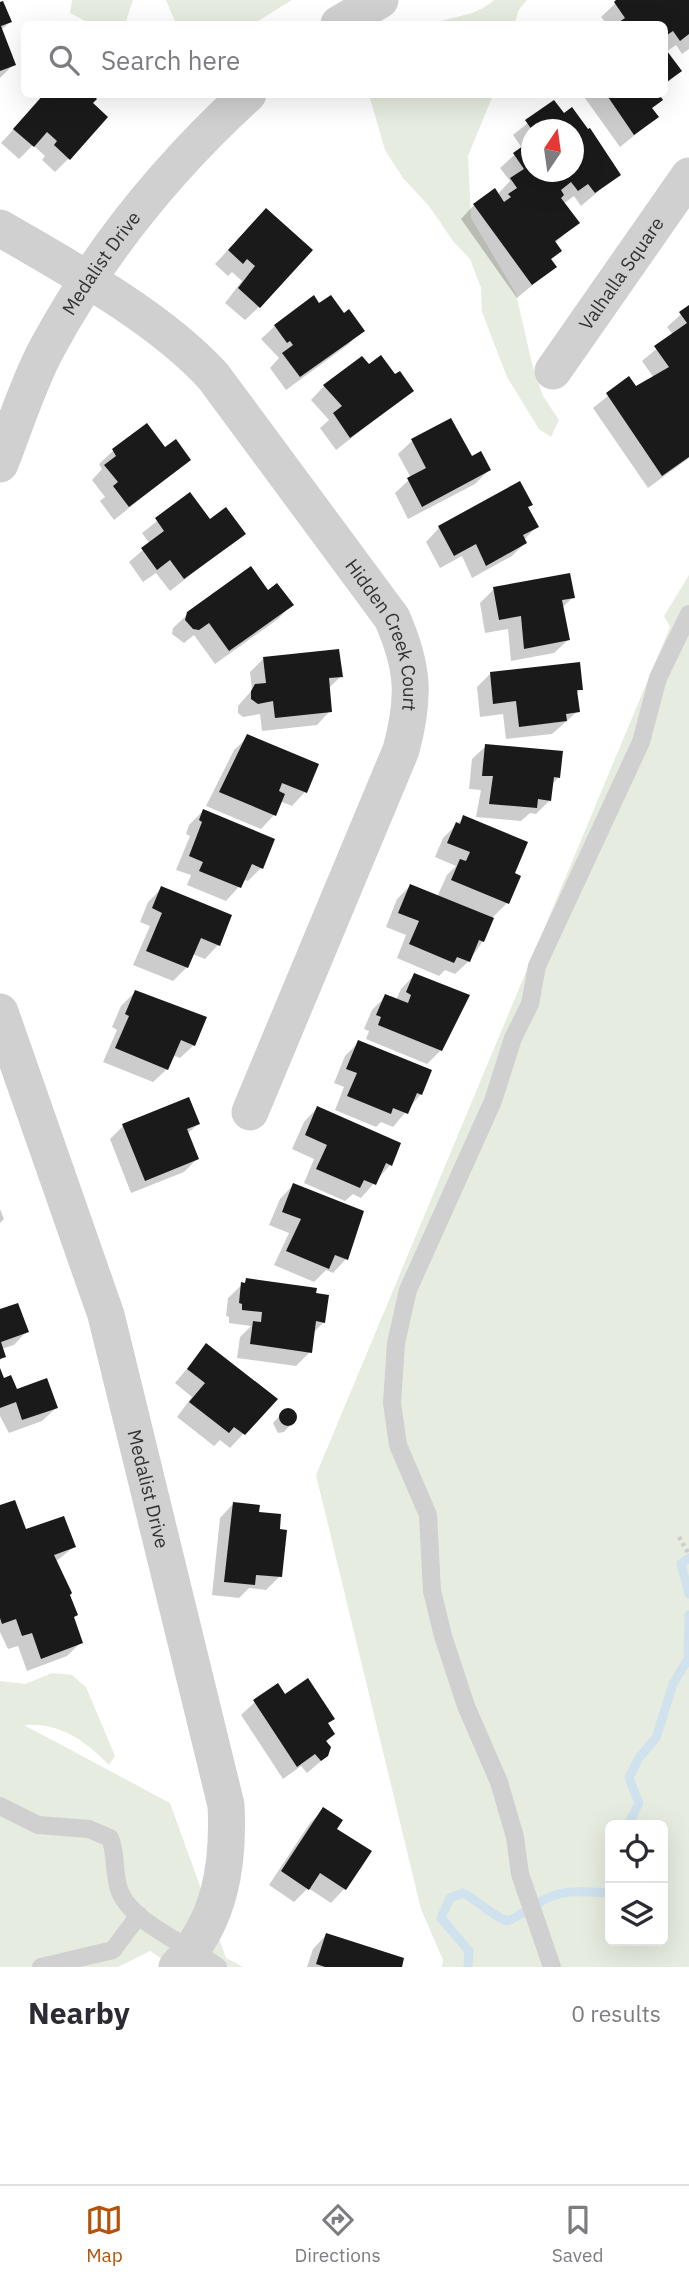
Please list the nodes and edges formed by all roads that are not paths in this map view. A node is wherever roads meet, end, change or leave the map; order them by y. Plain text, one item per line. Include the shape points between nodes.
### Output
1 (380, 0) edge
2 (344, 21) edge
3 (244, 98) edge
4 (689, 176) edge
5 (0, 228) edge
6 (87, 279) junction
7 (553, 371) dead end
8 (0, 464) edge
9 (689, 614) edge
10 (0, 1012) edge
11 (250, 1112) dead end
12 (0, 1806) edge
13 (139, 1915) junction
14 (196, 1962) edge
15 (41, 1967) edge
16 (552, 1967) edge

1 - 2 street
3 - 6 street, Medalist Drive via 158,186
4 - 7 street, Valhalla Square
5 - 6 street, Hidden Creek Court
6 - 8 street, Medalist Drive via 45,352
6 - 11 street, Hidden Creek Court via 191,352 213,376 392,618 406,649 412,683 401,750
9 - 16 lane via 658,678 640,742 537,966 530,1004 513,1038 493,1101 408,1290 396,1343 393,1424 428,1515 436,1611 466,1706 499,1783 520,1874
10 - 14 street, Medalist Drive via 106,1315 226,1805 228,1848 222,1883
12 - 13 lane via 38,1825 89,1829 110,1838 118,1890
13 - 14 lane
13 - 15 lane via 113,1950

